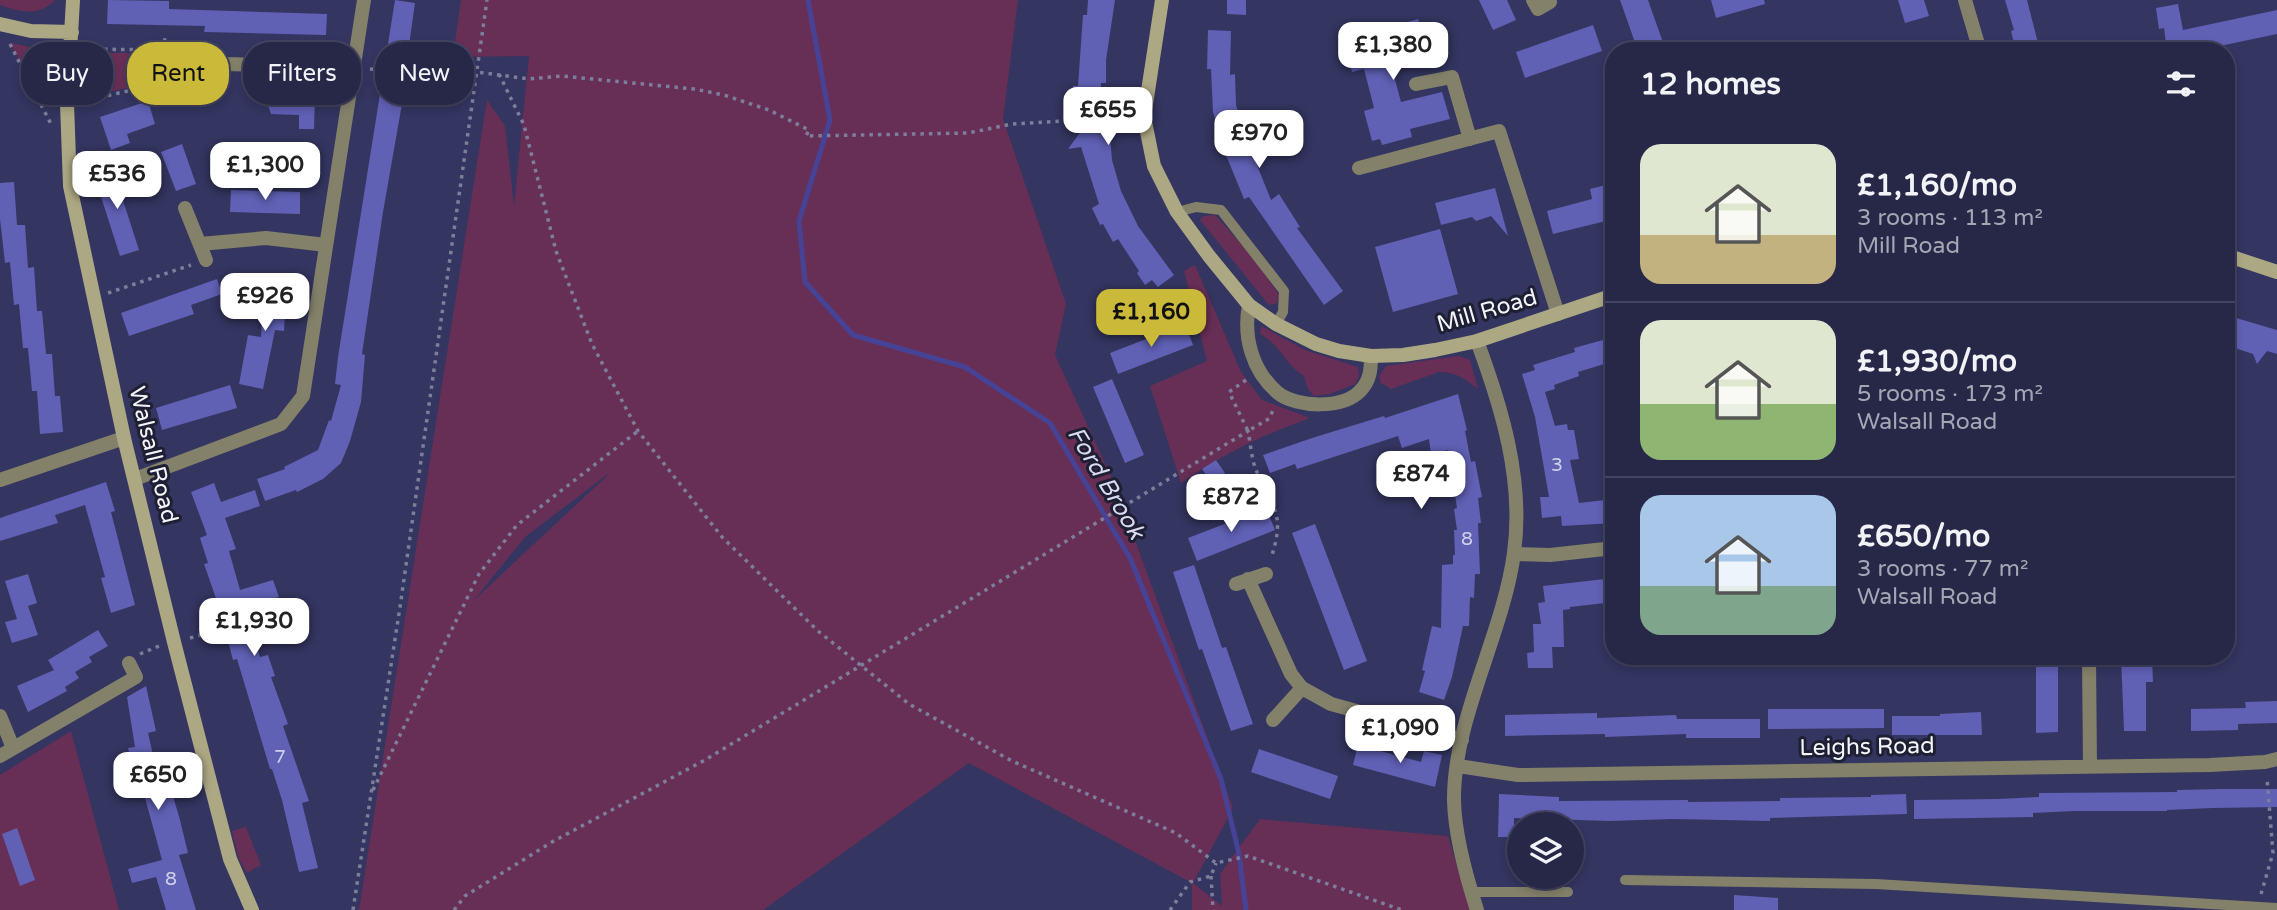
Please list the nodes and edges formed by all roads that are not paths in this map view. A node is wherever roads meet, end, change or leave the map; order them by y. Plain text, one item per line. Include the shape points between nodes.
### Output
1 (73, 0) edge
2 (364, 0) edge
3 (1162, 0) edge
4 (1533, 0) edge
5 (1965, 0) edge
6 (1550, 2) edge
7 (3, 31) edge
8 (72, 32) junction
9 (358, 42) edge
10 (1977, 42) edge
11 (1416, 84) dead end
12 (348, 105) edge
13 (1469, 139) junction
14 (1359, 169) dead end
15 (185, 208) dead end
16 (1177, 212) junction
17 (200, 244) junction
18 (326, 246) junction
19 (2235, 258) edge
20 (206, 260) road end
21 (2277, 272) edge
22 (1605, 298) edge
23 (1249, 305) junction
24 (1558, 314) junction
25 (1276, 324) junction
26 (1478, 341) junction
27 (1371, 356) junction
28 (124, 438) junction
29 (135, 479) junction
30 (0, 480) edge
31 (1605, 549) edge
32 (1514, 555) junction
33 (1266, 574) road end
34 (129, 663) dead end
35 (2089, 665) edge
36 (1302, 688) junction
37 (0, 716) edge
38 (1273, 720) dead end
39 (1462, 740) junction
40 (6, 752) edge
41 (2271, 760) edge
42 (1458, 766) junction
43 (2090, 767) junction
44 (1625, 880) dead end
45 (1471, 892) junction
46 (1568, 892) dead end
47 (2277, 908) edge
48 (252, 910) edge
49 (1477, 910) edge

1 - 8 main road, Walsall Road
2 - 9 street
3 - 16 main road, Mill Road via 1144,117 1154,166
4 - 6 street via 1538,9
5 - 10 street
7 - 8 main road
8 - 28 main road, Walsall Road via 67,104 70,186
11 - 13 street via 1452,77
12 - 18 street
13 - 14 street
13 - 24 street via 1499,131
15 - 17 street
16 - 23 main road, Mill Road
16 - 25 lane via 1196,207 1221,210 1284,292 1283,312
17 - 18 street via 266,239
17 - 20 street
18 - 29 street via 303,396 281,424
19 - 21 main road
22 - 24 main road, Mill Road
23 - 25 main road, Mill Road
23 - 27 street via 1246,337 1259,370 1279,394 1298,402 1321,405 1358,393 1371,372
24 - 26 main road, Mill Road
25 - 27 main road, Mill Road via 1316,344
26 - 27 main road, Mill Road via 1435,351
26 - 32 street via 1508,438 1516,515
28 - 29 main road, Walsall Road
28 - 30 street
29 - 48 main road, Walsall Road via 230,859
31 - 32 street
32 - 39 street
33 - 36 street via 1242,582
34 - 40 street via 136,677
35 - 43 street
36 - 38 street
36 - 39 street via 1331,704
37 - 40 street
39 - 42 street
41 - 43 street, Leighs Road
42 - 43 street, Leighs Road via 1518,775
42 - 45 street via 1456,821
44 - 47 lane via 1876,884
45 - 46 lane
45 - 49 street

